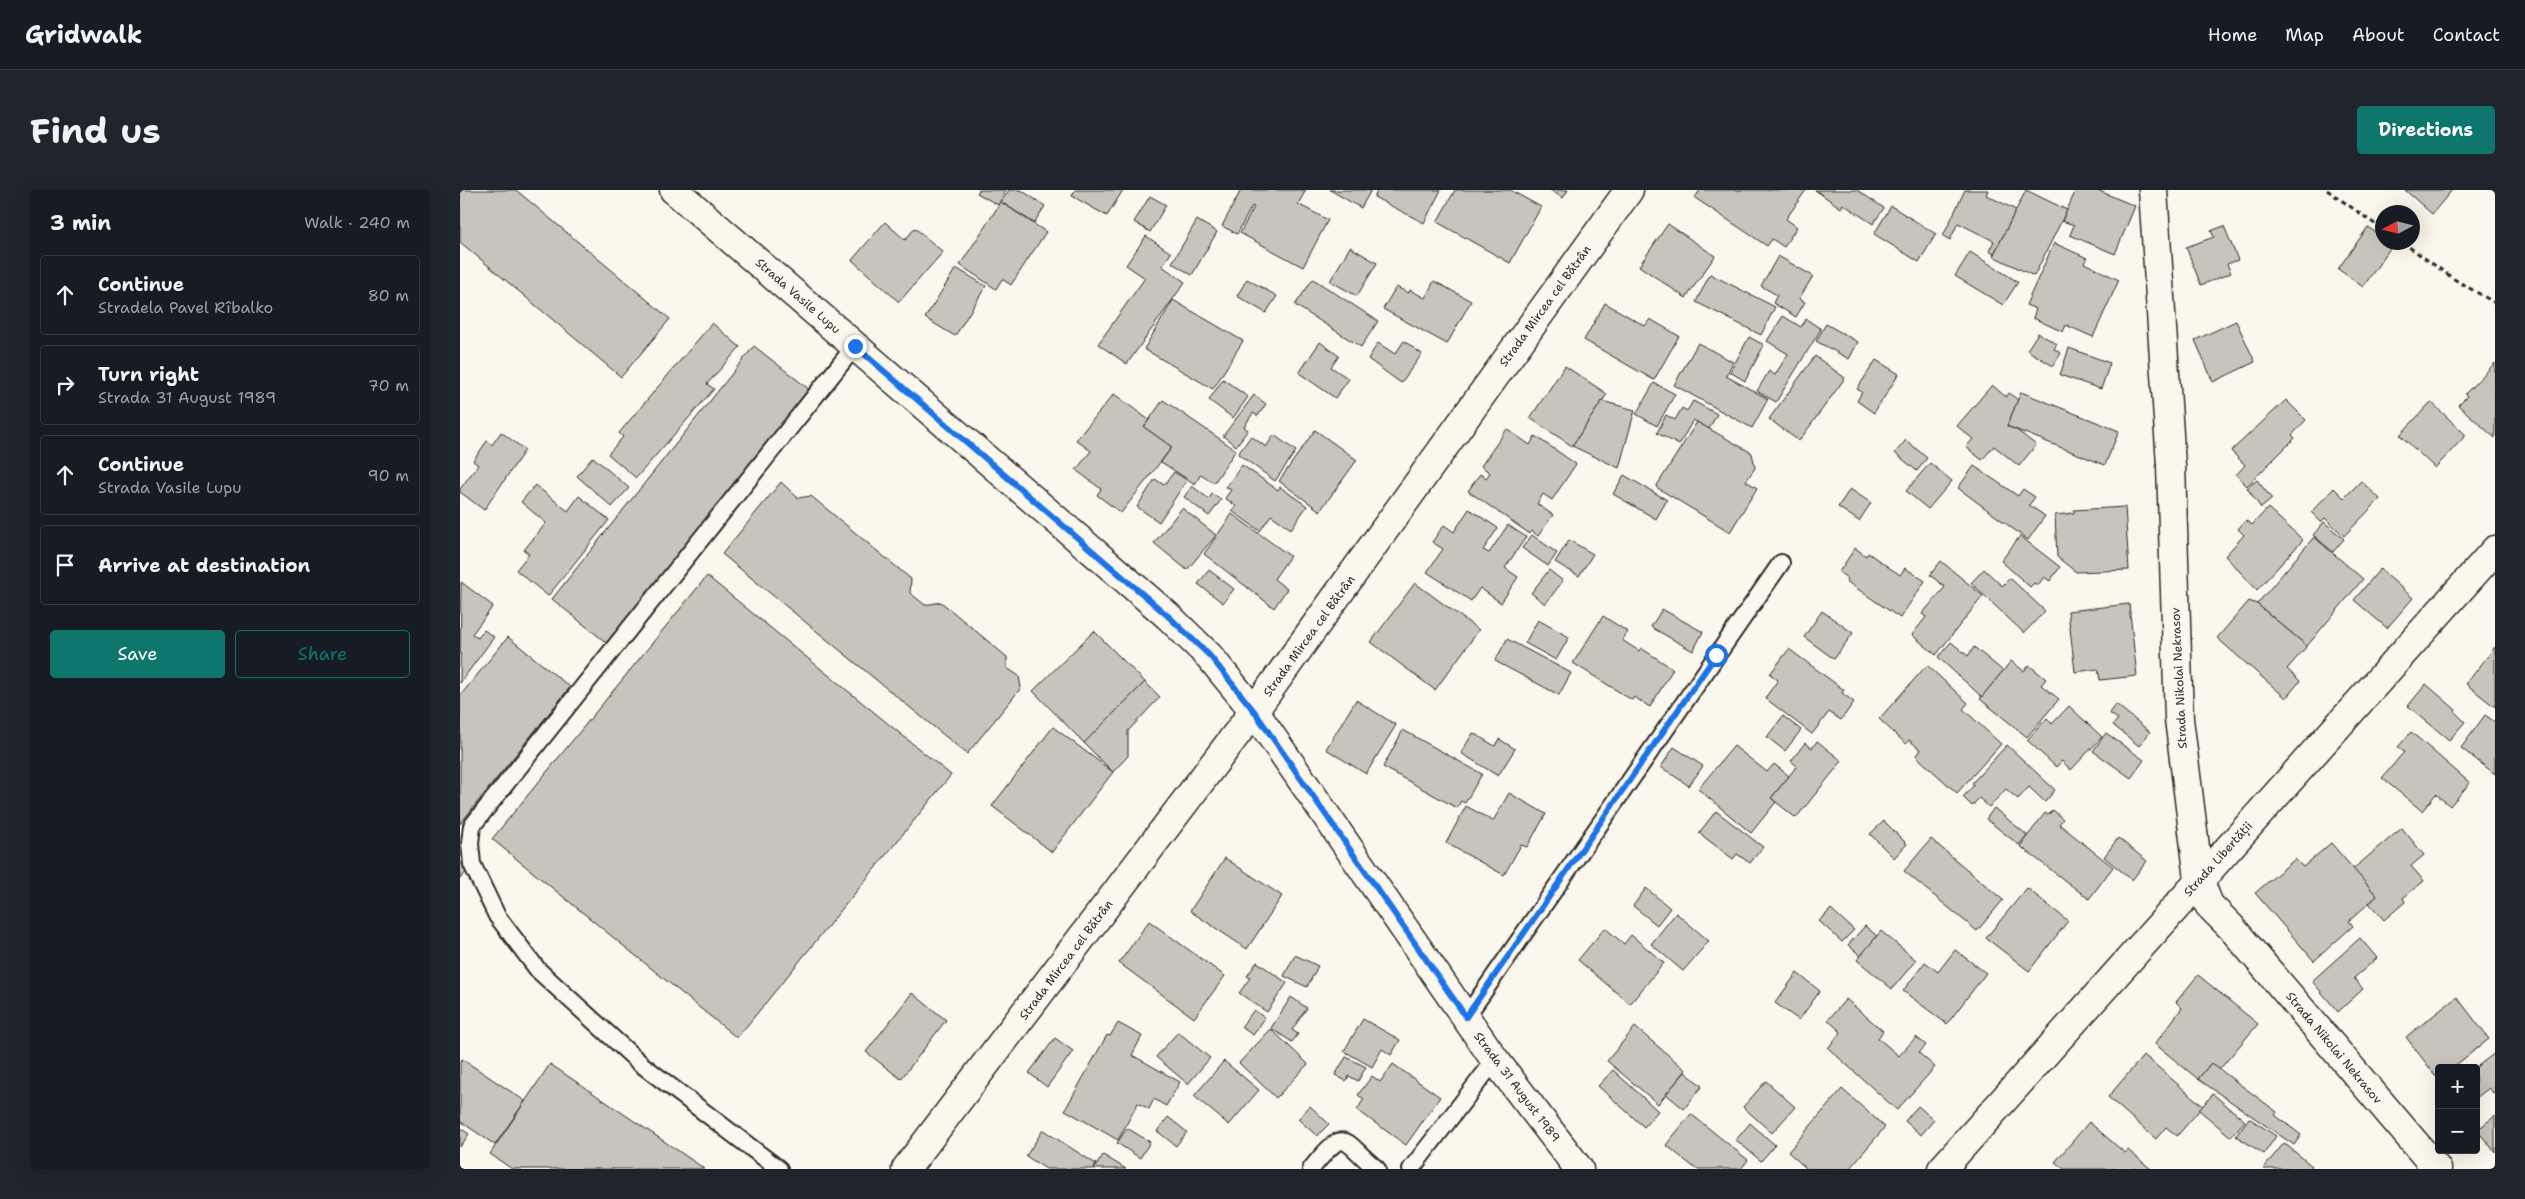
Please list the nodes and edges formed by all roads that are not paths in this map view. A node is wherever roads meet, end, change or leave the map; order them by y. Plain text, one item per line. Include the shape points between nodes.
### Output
1 (674, 190) edge
2 (1629, 190) edge
3 (2153, 190) edge
4 (855, 346) junction
5 (2495, 550) edge
6 (1781, 563) dead end
7 (1233, 683) joint
8 (1254, 711) junction
9 (2199, 879) junction
10 (1466, 1017) junction
11 (1495, 1060) junction
12 (780, 1169) edge
13 (906, 1169) edge
14 (1311, 1169) edge
15 (1377, 1169) edge
16 (1412, 1169) edge
17 (1579, 1169) edge
18 (1942, 1169) edge
19 (2437, 1169) edge

1 - 4 street, Strada Vasile Lupu
2 - 8 street, Strada Mircea cel Bătrân
3 - 9 street, Strada Nikolai Nekrasov via 2171,465 2179,719
4 - 7 street, Strada Vasile Lupu via 1168,616
4 - 12 lane via 472,826 470,843 472,864 497,916 538,970 641,1064
5 - 9 street, Strada Libertății
6 - 10 lane
7 - 8 street, Strada 31 August 1989
8 - 10 street, Strada 31 August 1989
8 - 13 street, Strada Mircea cel Bătrân
9 - 18 street, Strada Libertății
9 - 19 street, Strada Nikolai Nekrasov via 2209,905
10 - 11 street, Strada 31 August 1989
11 - 16 lane
11 - 17 street, Strada 31 August 1989
14 - 15 lane via 1331,1146 1344,1141 1351,1143

